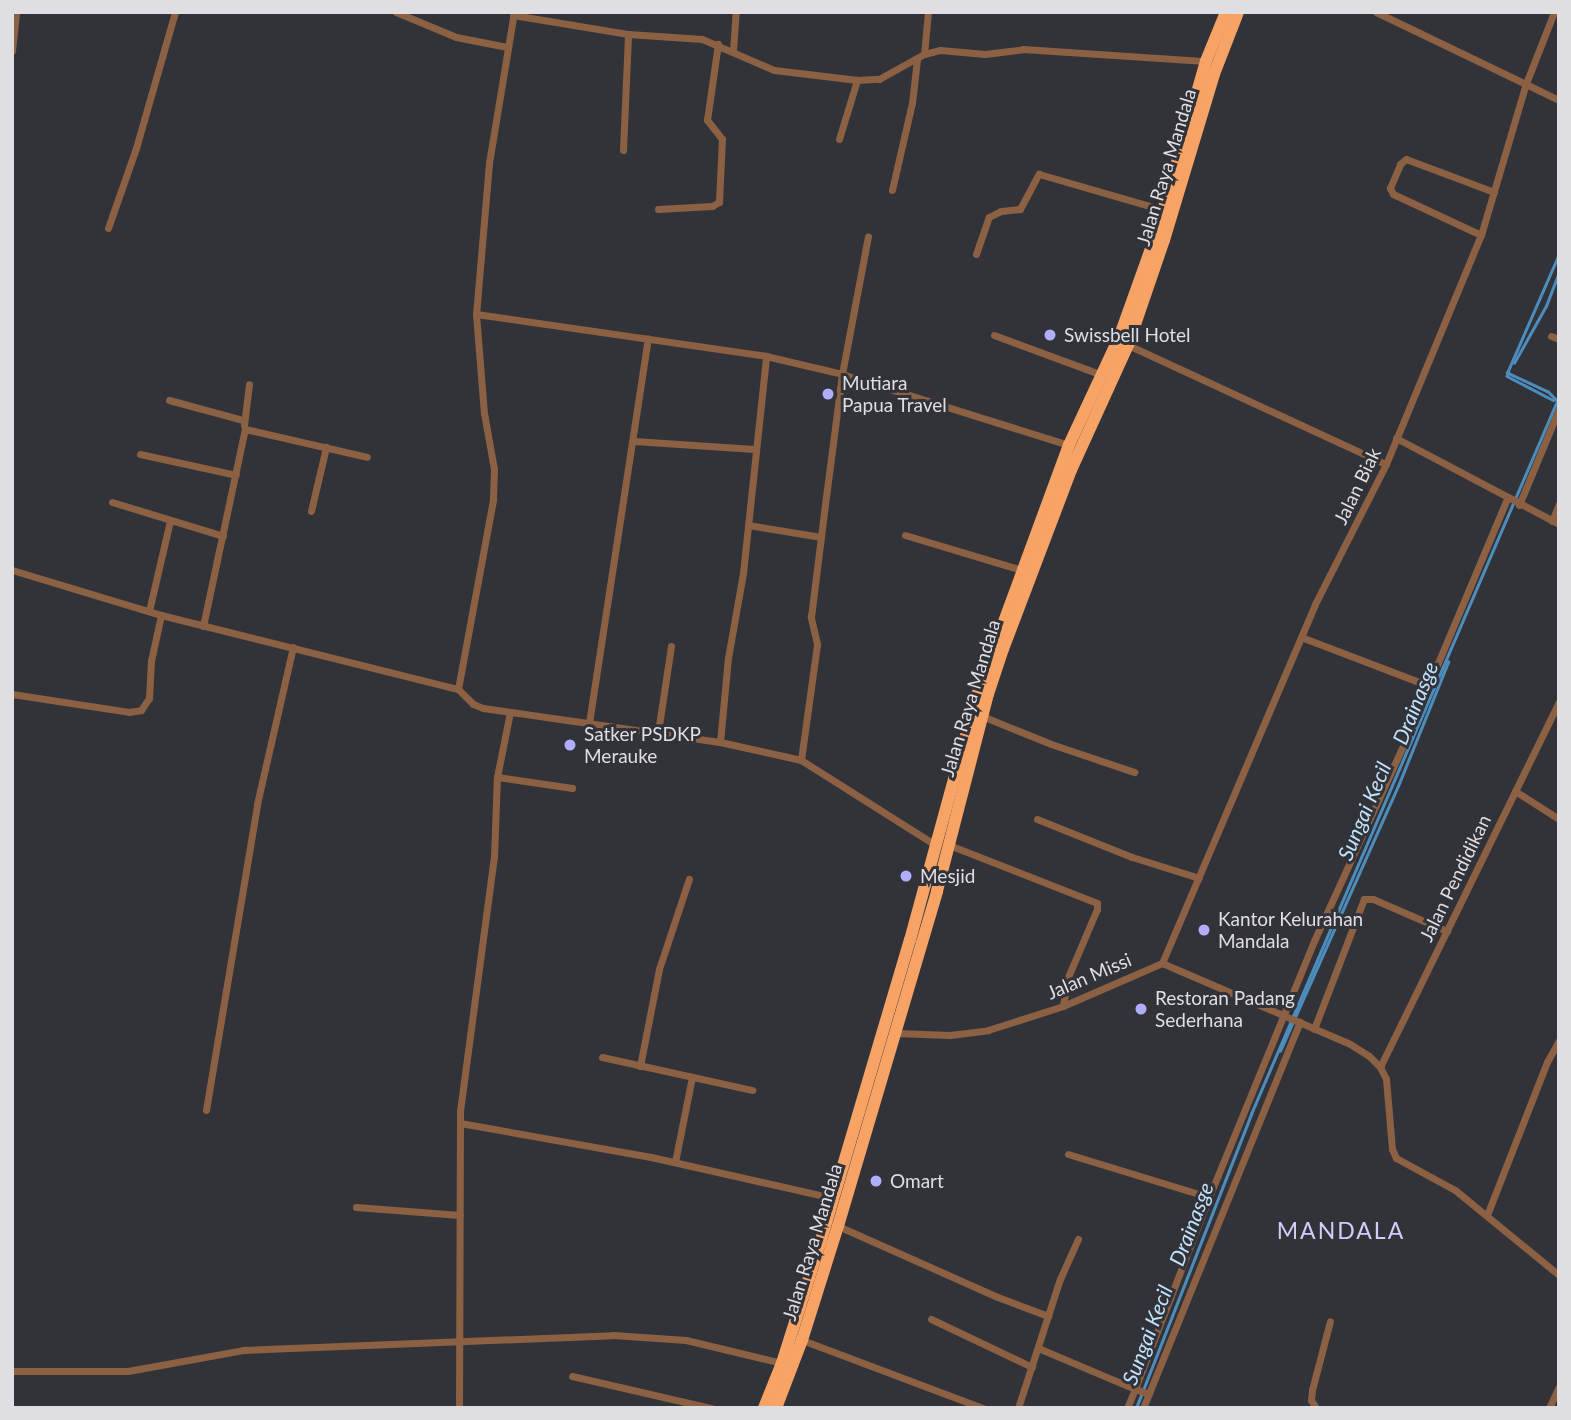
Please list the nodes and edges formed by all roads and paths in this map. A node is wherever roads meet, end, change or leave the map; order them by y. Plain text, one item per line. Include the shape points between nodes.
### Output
1 (16, 12) edge
2 (175, 12) edge
3 (396, 12) edge
4 (736, 12) edge
5 (928, 12) edge
6 (1226, 12) edge
7 (1238, 12) edge
8 (1376, 12) edge
9 (1554, 12) edge
10 (513, 14) edge
11 (628, 34) junction
12 (718, 44) junction
13 (507, 47) junction
14 (12, 51) edge
15 (733, 51) junction
16 (921, 56) junction
17 (1206, 61) junction
18 (857, 80) junction
19 (1525, 86) junction
20 (1559, 100) edge
21 (839, 139) dead end
22 (623, 150) dead end
23 (1181, 167) junction
24 (892, 190) dead end
25 (1494, 192) junction
26 (658, 209) dead end
27 (1164, 211) junction
28 (108, 228) dead end
29 (1481, 235) junction
30 (868, 236) dead end
31 (976, 254) dead end
32 (476, 314) junction
33 (995, 335) dead end
34 (648, 338) junction
35 (1128, 345) junction
36 (766, 356) junction
37 (842, 374) junction
38 (1103, 375) junction
39 (249, 384) dead end
40 (169, 400) dead end
41 (1559, 409) edge
42 (244, 425) junction
43 (1396, 438) junction
44 (634, 441) junction
45 (1069, 445) junction
46 (326, 447) junction
47 (754, 449) junction
48 (140, 454) dead end
49 (367, 457) dead end
50 (1387, 464) junction
51 (236, 475) junction
52 (113, 502) dead end
53 (1513, 502) junction
54 (1559, 504) edge
55 (311, 512) dead end
56 (170, 521) junction
57 (1555, 523) edge
58 (748, 525) junction
59 (905, 534) dead end
60 (223, 536) junction
61 (821, 537) junction
62 (12, 570) edge
63 (1026, 571) junction
64 (149, 611) junction
65 (161, 615) junction
66 (203, 625) junction
67 (1301, 637) junction
68 (671, 646) dead end
69 (293, 648) junction
70 (1429, 686) junction
71 (458, 690) junction
72 (12, 694) edge
73 (1559, 702) edge
74 (509, 712) junction
75 (982, 716) junction
76 (589, 723) junction
77 (659, 732) junction
78 (720, 741) junction
79 (801, 760) junction
80 (1134, 772) dead end
81 (496, 777) junction
82 (572, 788) dead end
83 (1515, 791) junction
84 (1037, 819) dead end
85 (1559, 819) edge
86 (943, 846) junction
87 (1199, 878) junction
88 (689, 879) dead end
89 (1447, 932) junction
90 (1162, 963) junction
91 (1063, 1006) junction
92 (1291, 1018) junction
93 (1314, 1029) junction
94 (895, 1033) junction
95 (1559, 1040) edge
96 (602, 1057) dead end
97 (640, 1066) junction
98 (1380, 1067) junction
99 (692, 1077) junction
100 (752, 1090) dead end
101 (206, 1110) dead end
102 (460, 1122) junction
103 (1068, 1154) dead end
104 (675, 1162) junction
105 (1209, 1197) junction
106 (833, 1198) junction
107 (356, 1207) dead end
108 (460, 1215) junction
109 (1487, 1215) junction
110 (838, 1226) junction
111 (1078, 1239) dead end
112 (827, 1242) junction
113 (1559, 1275) edge
114 (1048, 1316) junction
115 (931, 1319) dead end
116 (1330, 1321) dead end
117 (458, 1340) junction
118 (802, 1340) junction
119 (1038, 1348) junction
120 (782, 1363) junction
121 (1032, 1367) junction
122 (12, 1370) edge
123 (572, 1376) dead end
124 (1559, 1387) edge
125 (1142, 1391) junction
126 (459, 1408) edge
127 (711, 1408) edge
128 (764, 1408) edge
129 (776, 1408) edge
130 (983, 1408) edge
131 (1018, 1408) edge
132 (1127, 1408) edge
133 (1143, 1408) edge
134 (1316, 1408) edge
135 (1549, 1408) edge

1 - 14 street
2 - 28 street
3 - 13 street via 456,37
4 - 15 street
5 - 16 street
6 - 17 highway, Jalan Raya Mandala
7 - 23 highway, Jalan Raya Mandala
8 - 19 street
9 - 19 street, Jalan Biak
10 - 11 street
10 - 13 street
11 - 12 street via 687,36
11 - 22 street
12 - 15 street
12 - 26 street via 707,120 722,139 719,202
13 - 32 street via 482,226
15 - 18 street via 774,70
16 - 17 street via 940,50 985,54 1023,49
16 - 18 street via 879,79
16 - 24 street
17 - 23 highway, Jalan Raya Mandala
18 - 21 street
19 - 20 street
19 - 25 street, Jalan Biak
23 - 27 highway, Jalan Raya Mandala
23 - 35 highway, Jalan Raya Mandala
25 - 29 street, Jalan Biak
25 - 29 street via 1409,160 1400,164 1391,185 1393,194
27 - 31 street via 1039,174 1020,209 989,217
27 - 38 highway, Jalan Raya Mandala
29 - 43 street, Jalan Biak
30 - 37 street
32 - 34 street
32 - 71 street via 495,482
33 - 38 street
34 - 36 street
34 - 44 street
35 - 50 street
35 - 63 highway, Jalan Raya Mandala
36 - 37 street
36 - 47 street
37 - 45 street
37 - 61 street
38 - 45 highway, Jalan Raya Mandala
39 - 42 street
40 - 42 street
41 - 53 street
42 - 46 street
42 - 51 street
43 - 50 street, Jalan Biak
43 - 53 street
44 - 47 street
44 - 76 street
45 - 63 highway, Jalan Raya Mandala
46 - 49 street
46 - 55 street
47 - 58 street
48 - 51 street
50 - 67 street, Jalan Biak
51 - 60 street
52 - 56 street
53 - 57 street
53 - 70 street
54 - 57 street
56 - 60 street
56 - 64 street
58 - 61 street
58 - 78 street
59 - 63 street
60 - 66 street
61 - 79 street via 811,617 817,644
62 - 64 street
63 - 75 highway, Jalan Raya Mandala
63 - 86 highway, Jalan Raya Mandala via 977,695
64 - 65 street
65 - 66 street
65 - 72 street via 149,698 141,710 128,712
66 - 69 street
67 - 70 street
67 - 87 street, Jalan Biak
68 - 77 street
69 - 71 street
69 - 101 street via 257,804
70 - 92 street
71 - 74 street via 477,706
73 - 83 street, Jalan Pendidikan
74 - 76 street
74 - 81 street
75 - 80 street
75 - 86 highway, Jalan Raya Mandala
76 - 77 street
77 - 78 street
78 - 79 street
79 - 86 street
81 - 82 street
81 - 102 street via 494,857
83 - 85 street
83 - 89 street, Jalan Pendidikan
84 - 87 street
86 - 91 street via 1097,903 1068,978
86 - 94 highway, Jalan Raya Mandala
86 - 106 highway, Jalan Raya Mandala
87 - 90 street, Jalan Biak
88 - 97 street via 659,969
89 - 93 street via 1364,899
89 - 98 street, Jalan Pendidikan
90 - 91 street, Jalan Missi
90 - 92 street, Jalan Missi
91 - 94 street, Jalan Missi via 976,1032
92 - 93 street, Jalan Missi
92 - 105 street
92 - 125 street
93 - 98 street, Jalan Missi via 1356,1048
94 - 110 highway, Jalan Raya Mandala
95 - 109 street
96 - 97 street
97 - 99 street
98 - 109 street via 1387,1079 1396,1158 1455,1190
99 - 100 street
99 - 104 street
102 - 104 street
102 - 108 street
103 - 105 street
104 - 106 street
105 - 125 street
106 - 112 highway, Jalan Raya Mandala
107 - 108 street
108 - 117 street
109 - 113 street
110 - 112 highway, Jalan Raya Mandala
110 - 114 street
111 - 114 street
112 - 118 highway, Jalan Raya Mandala
112 - 120 highway, Jalan Raya Mandala
114 - 119 street
115 - 121 street
116 - 134 street via 1311,1390
117 - 120 street via 613,1335 674,1339
117 - 122 street via 244,1350 128,1371
117 - 126 street
118 - 129 highway, Jalan Raya Mandala
118 - 130 street
119 - 121 street
119 - 125 street
120 - 128 highway, Jalan Raya Mandala
121 - 131 street
123 - 127 street
124 - 135 street
125 - 132 street
125 - 133 street

